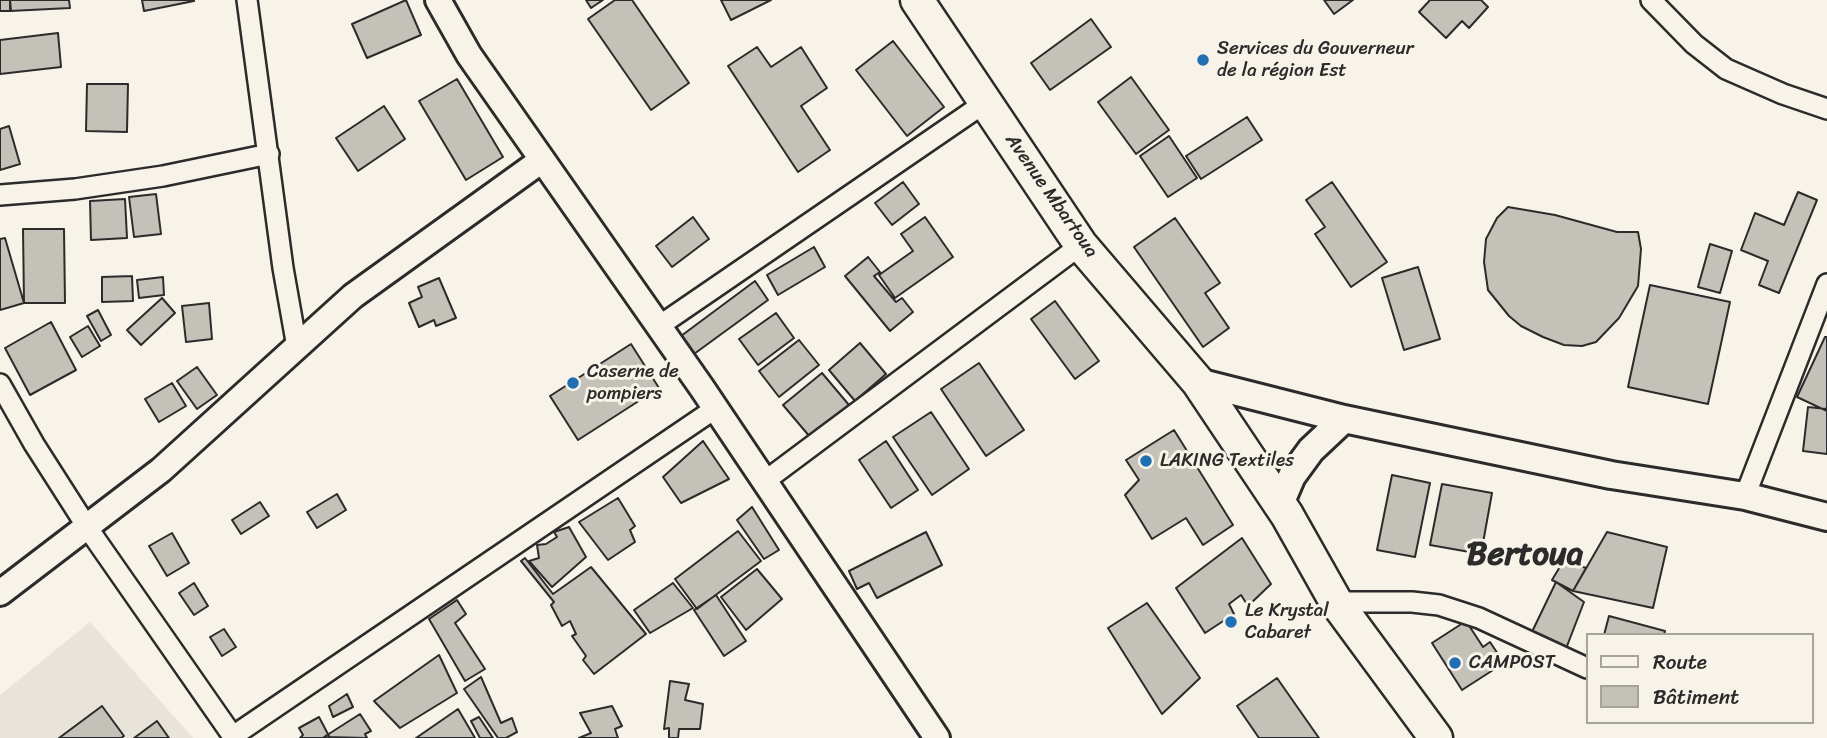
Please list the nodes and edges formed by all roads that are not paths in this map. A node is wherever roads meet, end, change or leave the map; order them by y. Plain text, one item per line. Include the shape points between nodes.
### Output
1 (247, 0) edge
2 (438, 0) edge
3 (918, 0) edge
4 (1651, 0) edge
5 (986, 102) junction
6 (1827, 109) edge
7 (269, 154) junction
8 (542, 160) junction
9 (0, 195) edge
10 (1081, 245) junction
11 (1827, 284) edge
12 (659, 326) junction
13 (297, 347) junction
14 (1198, 382) junction
15 (3, 393) edge
16 (716, 408) junction
17 (1345, 419) junction
18 (765, 481) junction
19 (1745, 496) junction
20 (1287, 515) junction
21 (1827, 517) edge
22 (87, 527) junction
23 (0, 593) edge
24 (1336, 602) junction
25 (1586, 668) edge
26 (234, 737) edge
27 (937, 738) edge
28 (1436, 738) edge

1 - 7 street
2 - 8 street via 469,55
3 - 5 highway, Avenue Mbartoua
4 - 6 street via 1726,69
5 - 10 highway, Avenue Mbartoua
5 - 12 street
7 - 9 street via 163,176
7 - 13 street
8 - 12 street
8 - 13 street via 353,296
10 - 14 highway, Avenue Mbartoua
10 - 18 street
11 - 19 street
12 - 16 street
13 - 22 street via 161,470
14 - 17 main road
14 - 20 highway, Avenue Mbartoua
15 - 22 street
16 - 18 street
16 - 26 street
17 - 19 main road via 1611,475
17 - 20 main road via 1311,450 1292,476 1280,505
18 - 27 street
19 - 21 main road
20 - 24 highway, Avenue Mbartoua
22 - 23 street
22 - 26 street
24 - 25 street via 1439,605 1479,618
24 - 28 highway, Avenue Mbartoua

